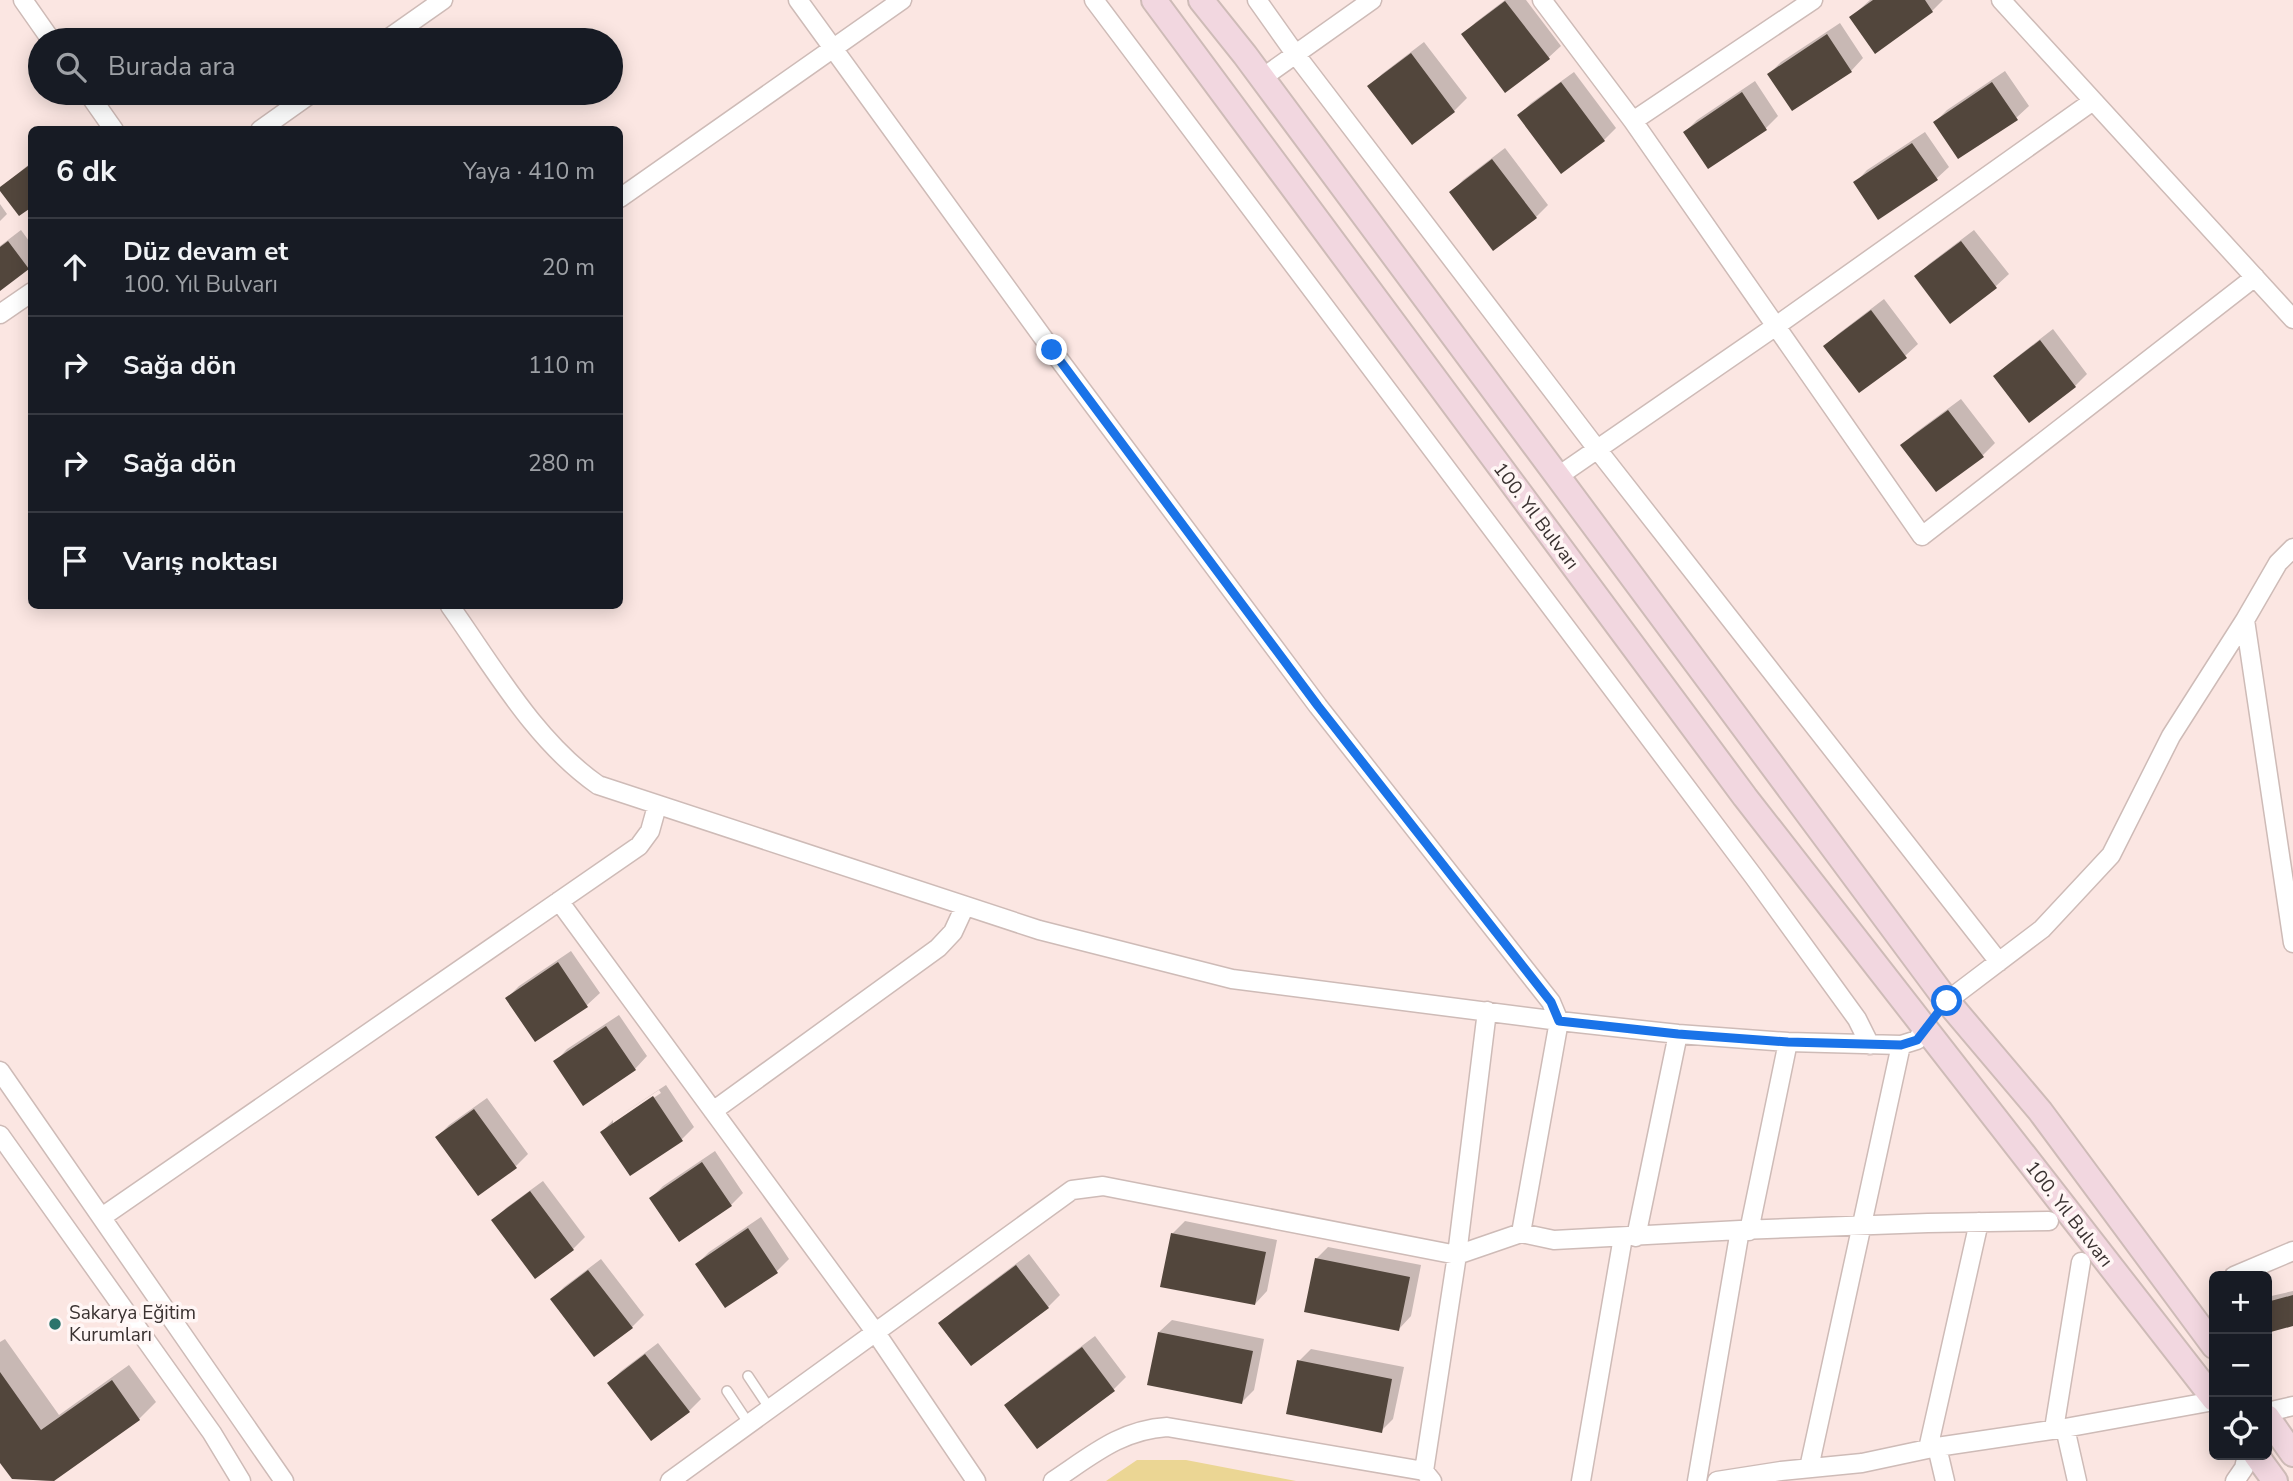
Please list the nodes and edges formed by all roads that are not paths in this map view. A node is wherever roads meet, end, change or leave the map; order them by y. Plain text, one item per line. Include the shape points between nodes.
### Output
1 (23, 0) edge
2 (443, 0) edge
3 (798, 0) edge
4 (902, 0) edge
5 (1094, 0) edge
6 (1154, 0) edge
7 (1201, 0) edge
8 (1257, 0) edge
9 (1372, 0) edge
10 (1542, 0) edge
11 (1814, 0) edge
12 (2001, 0) edge
13 (43, 28) edge
14 (403, 28) edge
15 (835, 48) junction
16 (1296, 55) junction
17 (1262, 78) junction
18 (2093, 101) junction
19 (96, 105) edge
20 (295, 105) edge
21 (1633, 121) junction
22 (111, 126) edge
23 (266, 126) edge
24 (623, 196) edge
25 (2255, 277) junction
26 (28, 295) edge
27 (0, 314) edge
28 (2293, 319) edge
29 (1776, 326) junction
30 (1597, 449) junction
31 (1557, 477) junction
32 (2293, 548) edge
33 (452, 609) edge
34 (2245, 620) junction
35 (657, 806) junction
36 (2286, 863) edge
37 (559, 901) junction
38 (965, 906) junction
39 (2293, 943) edge
40 (1999, 962) junction
41 (1947, 1001) junction
42 (1487, 1011) junction
43 (1559, 1021) junction
44 (1925, 1027) junction
45 (1678, 1034) junction
46 (1788, 1042) junction
47 (1870, 1045) junction
48 (1901, 1045) junction
49 (0, 1071) edge
50 (713, 1111) junction
51 (0, 1135) edge
52 (102, 1217) junction
53 (2049, 1221) dead end
54 (1979, 1222) junction
55 (1861, 1226) junction
56 (1744, 1231) junction
57 (1521, 1233) junction
58 (1629, 1237) junction
59 (2293, 1251) edge
60 (1457, 1255) junction
61 (2081, 1262) dead end
62 (2246, 1271) edge
63 (876, 1332) junction
64 (2209, 1339) edge
65 (748, 1376) dead end
66 (727, 1391) dead end
67 (2212, 1397) edge
68 (2209, 1401) edge
69 (2293, 1406) edge
70 (770, 1409) junction
71 (2272, 1411) edge
72 (750, 1424) junction
73 (2272, 1424) edge
74 (2059, 1428) junction
75 (1932, 1448) junction
76 (2293, 1454) edge
77 (2246, 1460) edge
78 (2260, 1460) edge
79 (1862, 1463) junction
80 (1809, 1468) junction
81 (1428, 1476) edge
82 (242, 1481) edge
83 (284, 1481) edge
84 (670, 1481) edge
85 (976, 1481) edge
86 (1054, 1481) edge
87 (1581, 1481) edge
88 (1697, 1481) edge
89 (1717, 1481) edge
90 (1866, 1481) edge
91 (1945, 1481) edge
92 (2077, 1481) edge
93 (2235, 1481) edge
94 (2275, 1481) edge

1 - 13 street
2 - 14 street
3 - 15 street
4 - 15 street
5 - 47 street via 1754,877 1857,1019
6 - 44 main road, 100. Yıl Bulvarı via 1745,797
7 - 17 main road, 100. Yıl Bulvarı
8 - 16 street
9 - 16 street
10 - 21 street
11 - 21 street
12 - 18 street
15 - 24 street
15 - 43 street via 1052,350 1318,706 1551,1002
16 - 17 street
16 - 30 street
17 - 31 main road, 100. Yıl Bulvarı
18 - 25 street
18 - 29 street
19 - 22 street
20 - 23 street
21 - 29 street
25 - 28 street
25 - 29 street via 1922,536
26 - 27 street
29 - 30 street
30 - 31 street
30 - 40 street
31 - 41 main road, 100. Yıl Bulvarı
32 - 34 street via 2278,563
33 - 35 street via 562,757 598,785
34 - 36 street
34 - 40 street via 2171,736 2111,855 2042,929
35 - 37 street via 650,831 639,846
35 - 38 street
36 - 39 street
37 - 50 street
37 - 52 street
38 - 42 street via 1039,930 1232,979
38 - 50 street via 953,932 938,948
40 - 41 street
41 - 44 main road
41 - 64 main road, 100. Yıl Bulvarı via 2040,1111
42 - 43 street
42 - 60 street
43 - 45 street
43 - 57 street
44 - 48 street via 1917,1040
44 - 67 main road, 100. Yıl Bulvarı
45 - 46 street
45 - 58 street
46 - 47 street
46 - 56 street
47 - 48 street
48 - 55 street
49 - 52 street
50 - 63 street
51 - 82 street
52 - 83 street
53 - 54 street
54 - 55 street
54 - 75 street
55 - 56 street
55 - 80 street
56 - 58 street
56 - 88 street
57 - 58 street via 1554,1240
57 - 60 street
58 - 87 street
59 - 62 street
60 - 63 street via 1102,1186 1072,1190
60 - 81 street
61 - 74 street
63 - 70 street
63 - 85 street
65 - 70 lane
66 - 72 lane
68 - 74 street
69 - 71 street
70 - 72 street
72 - 84 street
73 - 76 main road
74 - 75 street
74 - 92 street
75 - 79 street
75 - 91 street
77 - 93 street
78 - 94 main road
79 - 80 street
79 - 90 street
80 - 89 street
81 - 86 street via 1167,1427 1139,1431 1110,1443

